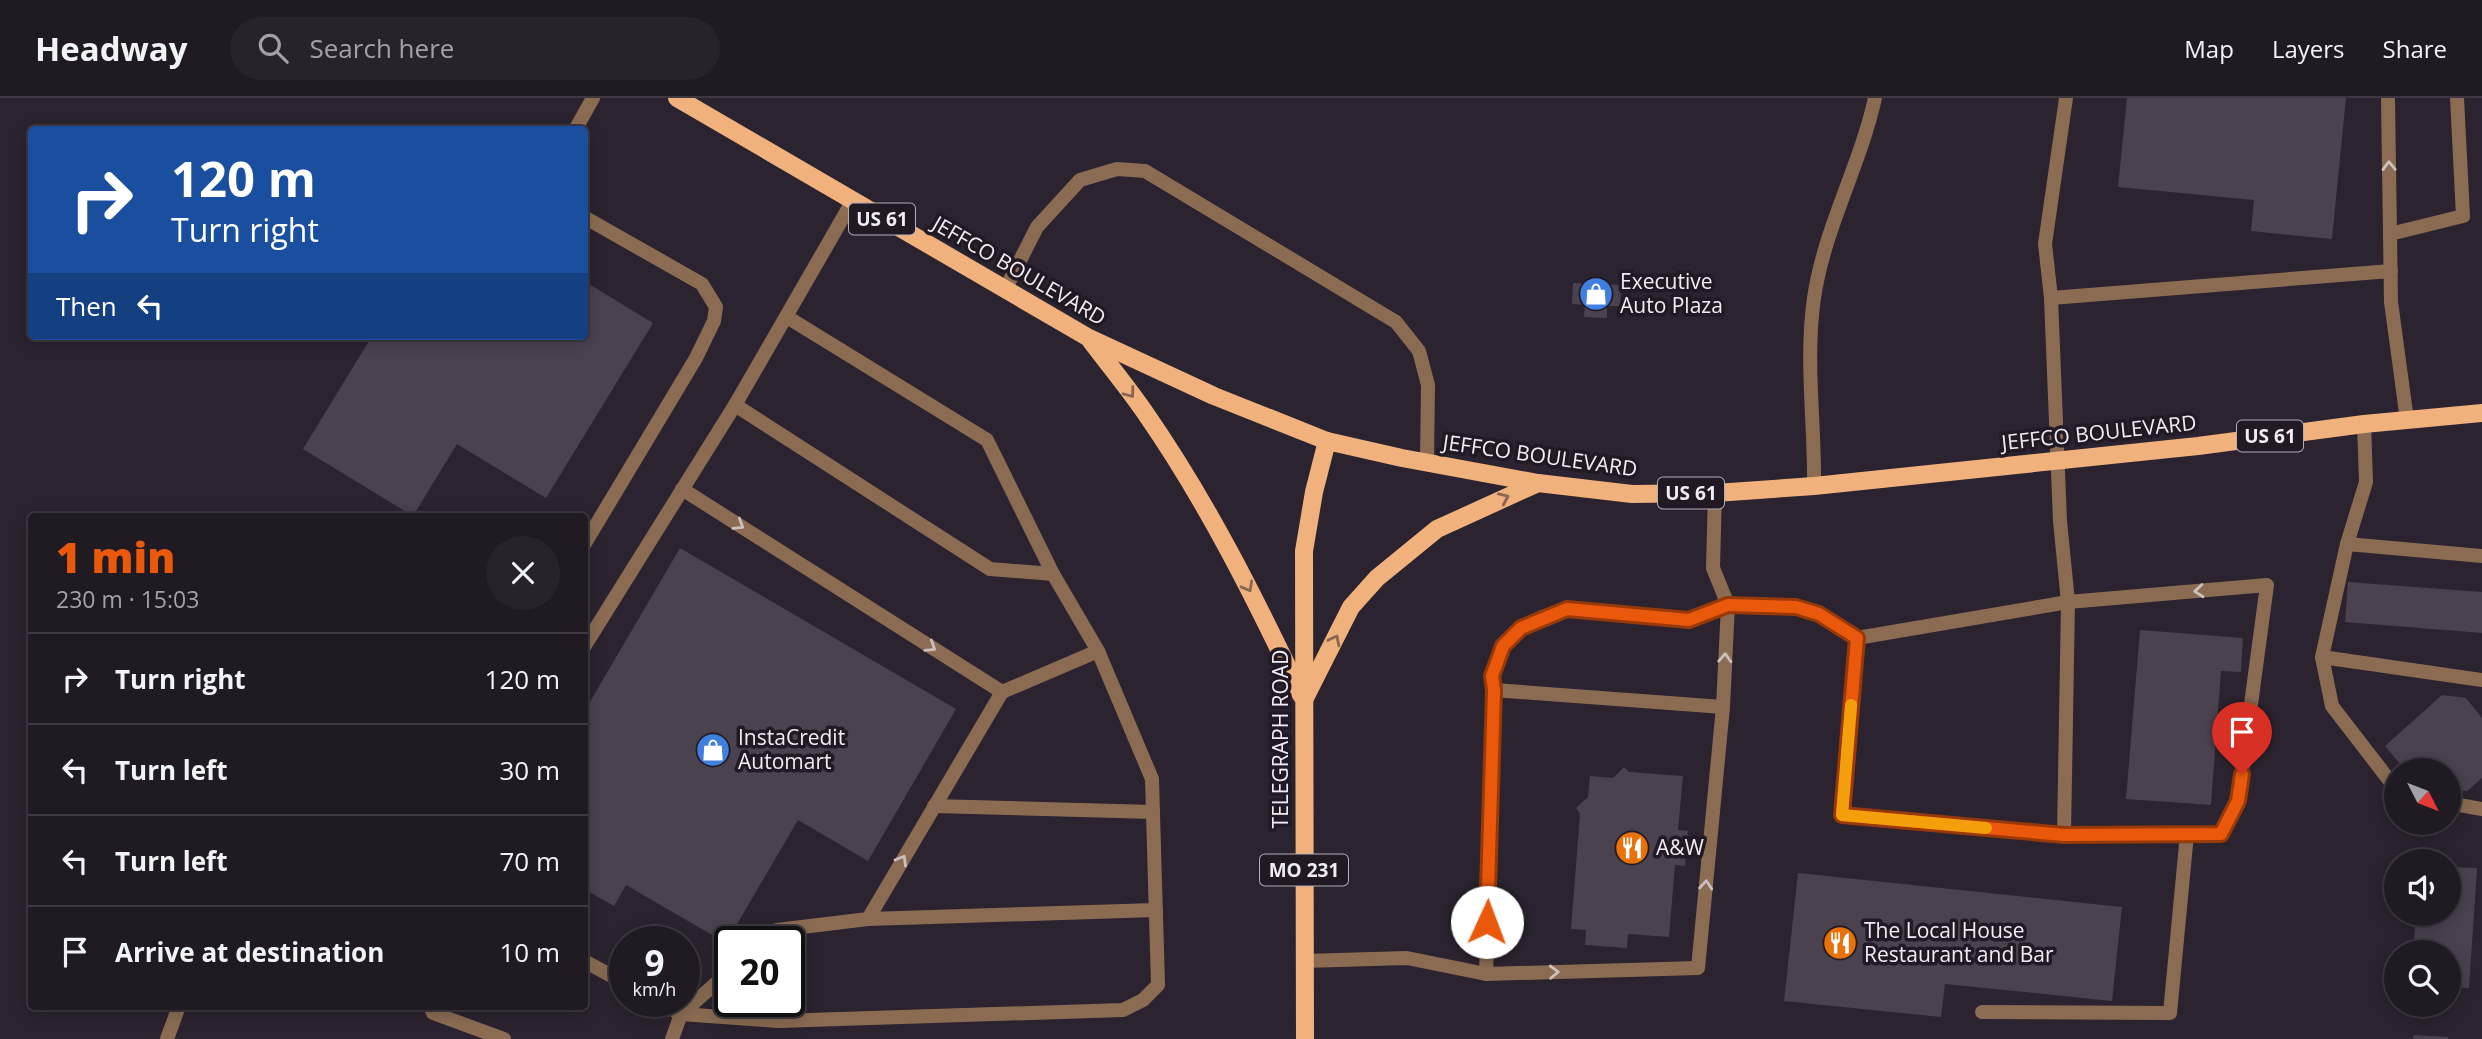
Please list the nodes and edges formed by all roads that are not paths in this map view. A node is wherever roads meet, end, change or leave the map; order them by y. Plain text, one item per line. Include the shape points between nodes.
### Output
1 (593, 98) edge
2 (677, 98) edge
3 (1874, 98) edge
4 (2066, 98) edge
5 (2388, 98) edge
6 (2457, 98) edge
7 (577, 126) edge
8 (852, 202) junction
9 (588, 219) edge
10 (2390, 234) junction
11 (2391, 271) junction
12 (1005, 290) junction
13 (2051, 298) junction
14 (787, 317) junction
15 (1089, 338) junction
16 (735, 405) junction
17 (2482, 414) edge
18 (2407, 420) junction
19 (2364, 424) junction
20 (1327, 441) junction
21 (2058, 460) junction
22 (1427, 463) junction
23 (1538, 483) junction
24 (1814, 486) junction
25 (682, 489) junction
26 (1716, 493) junction
27 (588, 538) edge
28 (2347, 544) junction
29 (2482, 556) edge
30 (1053, 574) junction
31 (2068, 602) junction
32 (1728, 605) junction
33 (1857, 638) junction
34 (588, 641) edge
35 (1098, 651) junction
36 (2322, 657) junction
37 (2482, 680) edge
38 (1494, 690) junction
39 (1002, 692) junction
40 (1303, 701) junction
41 (1723, 707) junction
42 (2384, 773) edge
43 (2461, 805) edge
44 (934, 806) junction
45 (2482, 809) edge
46 (1153, 812) junction
47 (2187, 834) junction
48 (2064, 835) junction
49 (1156, 910) junction
50 (868, 919) junction
51 (805, 927) edge
52 (1304, 961) junction
53 (588, 963) edge
54 (609, 974) edge
55 (1486, 974) junction
56 (714, 985) edge
57 (700, 997) edge
58 (178, 1010) edge
59 (432, 1010) edge
60 (1982, 1012) dead end
61 (700, 1015) edge
62 (680, 1017) edge
63 (167, 1039) edge
64 (504, 1039) edge
65 (673, 1039) edge
66 (1305, 1039) edge

1 - 7 lane
2 - 8 main road, JEFFCO BOULEVARD / US 61
3 - 24 lane via 1815,296 1810,360
4 - 13 lane via 2045,244
10 -> 5 lane
6 - 10 lane via 2463,216
8 - 12 main road, JEFFCO BOULEVARD / US 61
8 - 14 lane
9 - 27 lane via 702,285 716,307 715,321 696,358
10 - 11 lane
11 - 13 lane
11 - 18 lane
12 - 15 main road, JEFFCO BOULEVARD / US 61
12 - 22 lane via 1037,227 1080,180 1117,169 1145,171 1396,323 1419,351 1429,385
13 - 21 lane
14 - 16 lane
14 - 30 lane via 986,440
15 - 20 main road, JEFFCO BOULEVARD / US 61 via 1214,396
15 -> 40 main road via 1193,487 1258,603
16 - 25 lane
16 - 30 lane via 990,569
17 - 18 main road, JEFFCO BOULEVARD / US 61
18 - 19 main road, JEFFCO BOULEVARD / US 61
19 - 21 main road, JEFFCO BOULEVARD / US 61
19 - 28 lane via 2366,482
20 - 22 main road, JEFFCO BOULEVARD / US 61
20 - 40 main road, TELEGRAPH ROAD / MO 231 via 1304,551
21 - 24 main road, JEFFCO BOULEVARD / US 61
21 - 31 lane
22 - 23 main road, JEFFCO BOULEVARD / US 61
23 - 26 main road, JEFFCO BOULEVARD / US 61 via 1632,494
40 -> 23 main road via 1352,607 1377,578 1437,529
24 - 26 main road, JEFFCO BOULEVARD / US 61
25 - 34 lane
25 -> 39 lane
26 - 32 lane via 1713,568
28 - 29 lane
28 - 36 lane
30 - 35 lane
31 - 33 lane
47 -> 31 lane via 2221,834 2238,801 2267,585
31 - 48 lane
32 - 33 lane via 1796,607 1819,614
32 - 38 lane via 1689,620 1567,609 1542,617 1521,628 1503,646 1492,676
41 -> 32 lane
33 - 48 lane via 1842,815
35 - 39 lane
35 - 46 lane via 1152,779
36 - 37 lane
36 - 42 lane via 2332,706
38 - 41 lane
38 - 55 lane
39 - 44 lane
40 - 52 main road, TELEGRAPH ROAD / MO 231
55 -> 41 lane via 1698,968
43 - 45 lane
44 - 46 lane
50 -> 44 lane
46 - 49 lane
47 - 48 lane
47 - 60 lane via 2170,1013
49 - 50 lane
49 - 61 lane via 1158,985 1123,1010 778,1021
50 - 51 lane
52 - 55 lane via 1407,958
52 - 66 main road, TELEGRAPH ROAD / MO 231
53 - 54 lane
56 - 57 lane
58 - 63 lane
59 - 64 lane
62 - 65 lane

